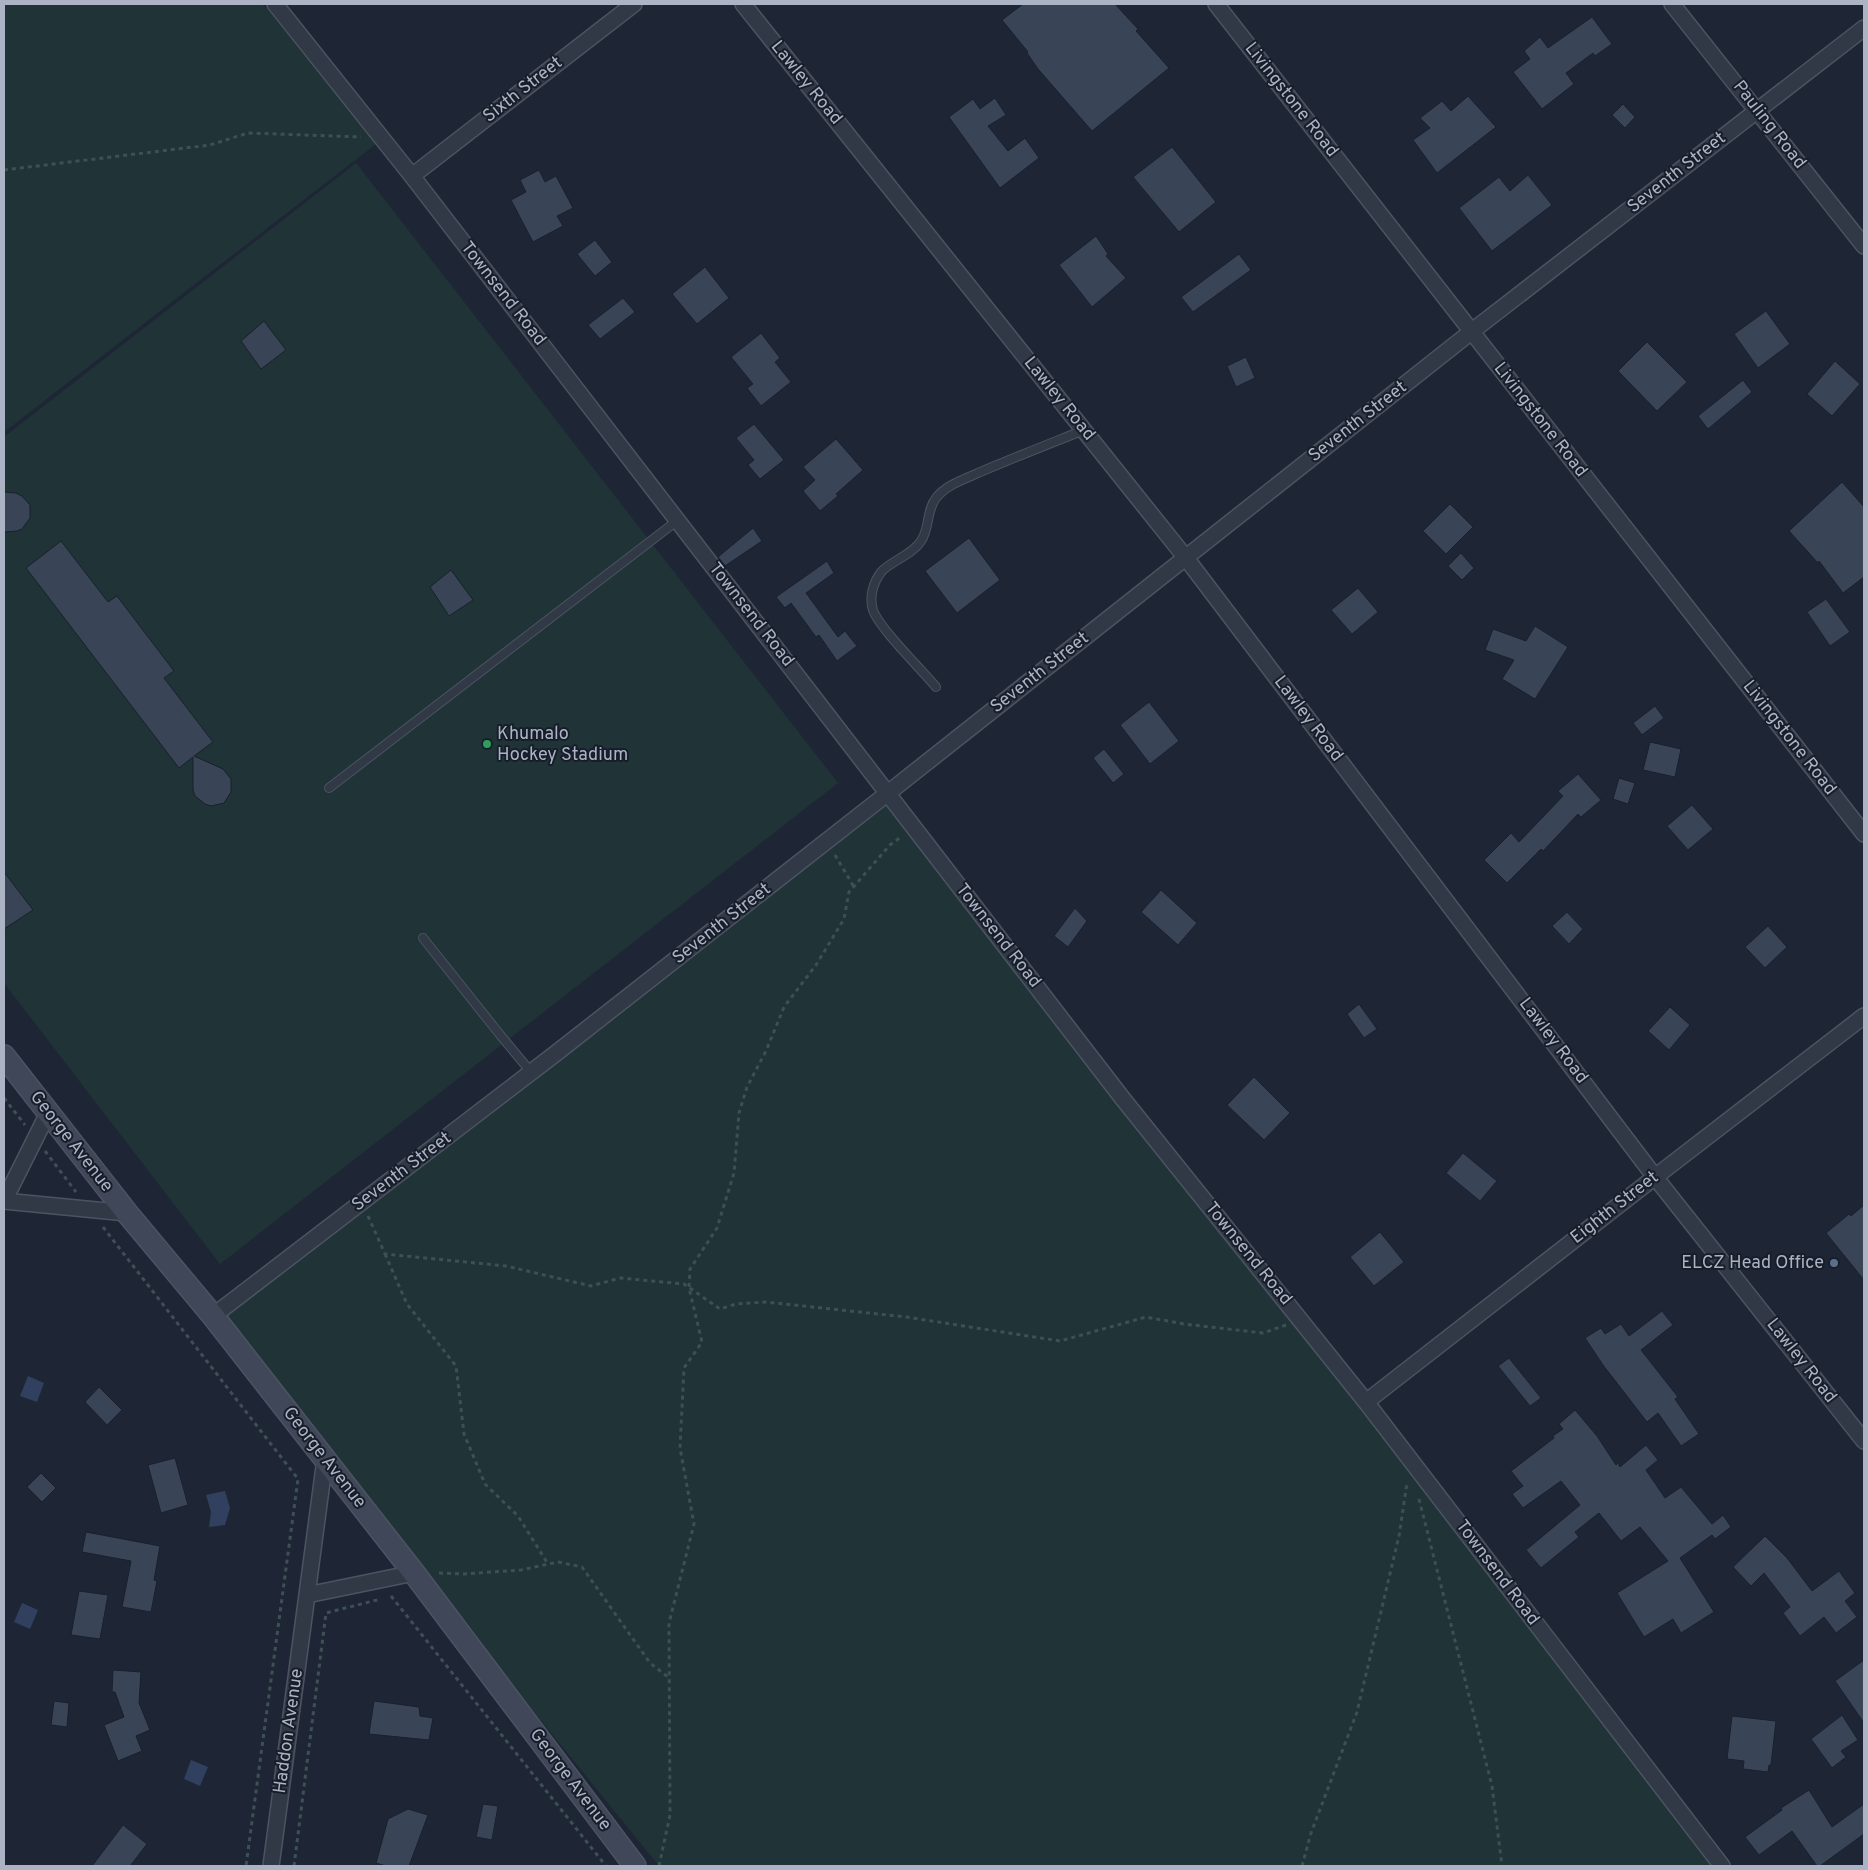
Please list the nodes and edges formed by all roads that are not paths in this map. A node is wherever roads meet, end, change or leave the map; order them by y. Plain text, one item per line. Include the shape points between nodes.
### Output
1 (275, 4) edge
2 (634, 4) edge
3 (743, 4) edge
4 (1216, 4) edge
5 (1672, 4) edge
6 (1864, 28) edge
7 (1758, 110) junction
8 (412, 176) junction
9 (1864, 246) edge
10 (1471, 332) junction
11 (1084, 430) junction
12 (678, 520) junction
13 (1186, 558) junction
14 (936, 687) dead end
15 (329, 788) dead end
16 (888, 793) junction
17 (1864, 834) edge
18 (423, 938) dead end
19 (1864, 1016) edge
20 (4, 1056) edge
21 (531, 1072) junction
22 (48, 1112) junction
23 (1655, 1177) junction
24 (4, 1201) edge
25 (127, 1213) junction
26 (214, 1316) junction
27 (1366, 1402) junction
28 (1864, 1441) edge
29 (325, 1460) junction
30 (414, 1573) junction
31 (307, 1595) junction
32 (271, 1866) edge
33 (635, 1866) edge
34 (1722, 1866) edge

1 - 8 street, Townsend Road
2 - 8 street, Sixth Street
3 - 11 street, Lawley Road
4 - 10 street, Livingstone Road
5 - 7 street, Pauling Road
6 - 7 street, Seventh Street
7 - 9 street, Pauling Road
7 - 10 street, Seventh Street
8 - 12 street, Townsend Road
10 - 13 street, Seventh Street
10 - 17 street, Livingstone Road
11 - 13 street, Lawley Road
11 - 14 lane via 947,487 930,507 922,541 882,572 871,592 874,611 884,628
12 - 15 lane
12 - 16 street, Townsend Road
13 - 16 street, Seventh Street
13 - 23 street, Lawley Road
16 - 21 street, Seventh Street
16 - 27 street, Townsend Road via 1123,1099
18 - 21 lane
19 - 23 street, Eighth Street
20 - 22 main road, George Avenue
21 - 26 street, Seventh Street
22 - 24 street
22 - 25 main road, George Avenue
23 - 27 street, Eighth Street
23 - 28 street, Lawley Road
24 - 25 street
25 - 26 main road, George Avenue
26 - 29 main road, George Avenue
27 - 34 street, Townsend Road
29 - 30 main road, George Avenue
29 - 31 street, Haddon Avenue
30 - 31 street
30 - 33 main road, George Avenue
31 - 32 street, Haddon Avenue

